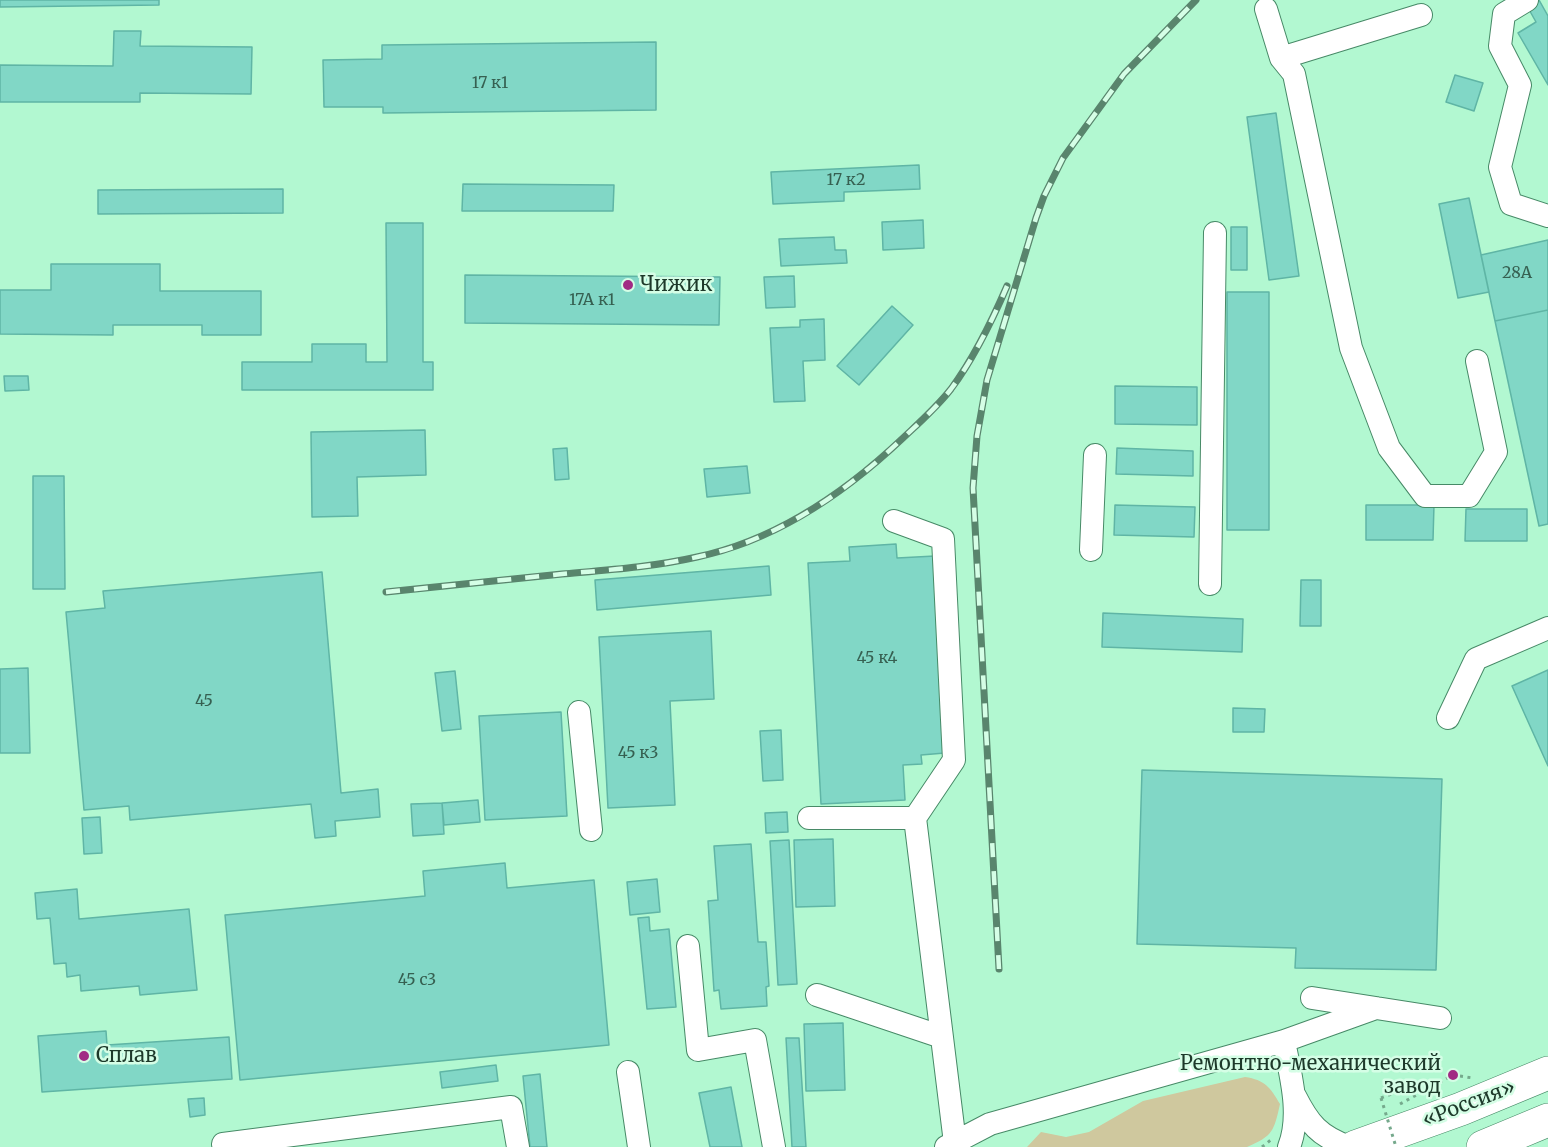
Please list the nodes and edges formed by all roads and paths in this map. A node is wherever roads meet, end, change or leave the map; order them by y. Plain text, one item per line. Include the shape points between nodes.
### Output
1 (1527, 0) edge
2 (1266, 9) dead end
3 (1421, 15) dead end
4 (1281, 58) junction
5 (1548, 216) edge
6 (1215, 232) dead end
7 (1478, 361) dead end
8 (1095, 455) dead end
9 (894, 521) dead end
10 (1091, 550) dead end
11 (1210, 584) dead end
12 (1548, 628) edge
13 (579, 712) dead end
14 (1448, 718) dead end
15 (809, 818) dead end
16 (915, 818) junction
17 (591, 830) dead end
18 (688, 946) dead end
19 (817, 995) dead end
20 (1312, 998) dead end
21 (1376, 1008) junction
22 (1440, 1018) dead end
23 (942, 1037) junction
24 (1284, 1041) junction
25 (628, 1072) dead end
26 (1548, 1073) edge
27 (1474, 1078) dead end
28 (1427, 1089) junction
29 (1293, 1092) junction
30 (1398, 1106) dead end
31 (1387, 1110) dead end
32 (1376, 1115) dead end
33 (1548, 1120) edge
34 (223, 1144) dead end
35 (951, 1145) edge
36 (518, 1147) edge
37 (639, 1147) edge
38 (774, 1147) edge
39 (1289, 1147) edge
40 (1349, 1147) edge
41 (1355, 1147) edge
42 (1396, 1147) edge
43 (1483, 1147) edge

1 - 5 lane via 1504,14 1500,46 1520,85 1500,167 1511,204
2 - 4 lane
3 - 4 lane
4 - 7 lane via 1294,74 1352,348 1389,448 1425,496 1469,496 1496,452
6 - 11 lane
8 - 10 lane
9 - 16 lane via 943,539 954,760
12 - 14 lane via 1476,659
13 - 17 lane
15 - 16 lane
16 - 23 lane
18 - 38 lane via 698,1050 755,1040
19 - 23 lane
20 - 21 lane
21 - 22 lane
21 - 24 lane
23 - 35 lane
24 - 29 lane
24 - 35 lane via 990,1124
25 - 37 lane
26 - 41 highway, «Россия»
27 - 28 path via 1453,1076
28 - 30 path
28 - 42 path, bridge via 1424,1083 1381,1098
29 - 39 lane via 1295,1121
29 - 40 lane via 1307,1119 1318,1130 1331,1141
31 - 32 path
33 - 43 highway
34 - 36 lane via 511,1107

